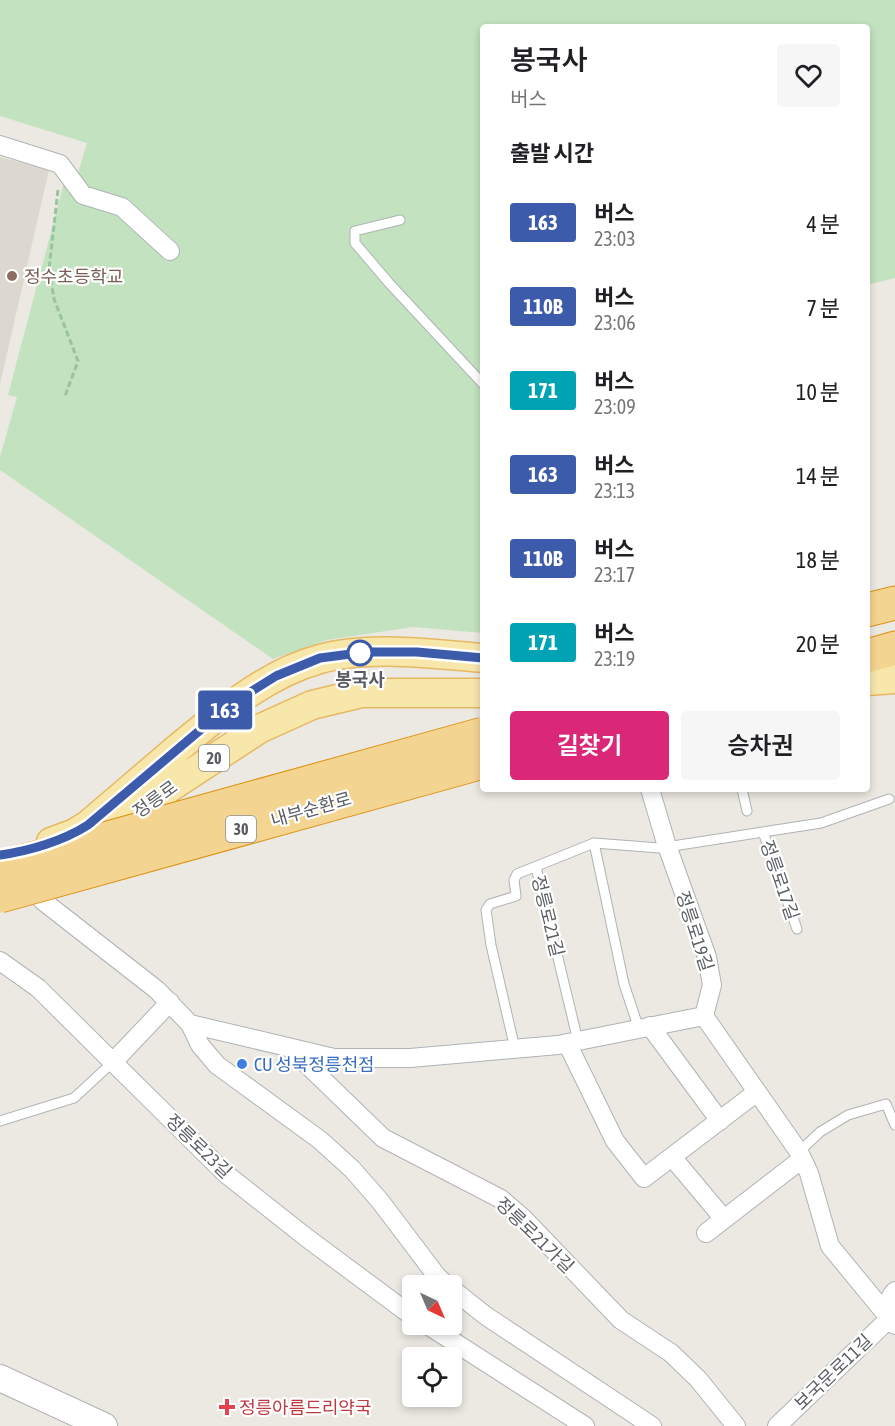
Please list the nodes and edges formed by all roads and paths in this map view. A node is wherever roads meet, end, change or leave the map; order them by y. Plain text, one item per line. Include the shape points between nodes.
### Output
1 (0, 145) edge
2 (60, 164) junction
3 (400, 220) dead end
4 (170, 251) dead end
5 (480, 381) edge
6 (65, 396) dead end
7 (895, 603) edge
8 (870, 609) edge
9 (895, 622) edge
10 (870, 624) edge
11 (870, 629) edge
12 (895, 648) edge
13 (870, 655) edge
14 (480, 658) edge
15 (895, 661) edge
16 (870, 665) edge
17 (895, 679) edge
18 (870, 681) edge
19 (449, 693) junction
20 (480, 693) edge
21 (480, 706) edge
22 (480, 735) edge
23 (480, 763) edge
24 (743, 792) edge
25 (652, 796) edge
26 (889, 799) dead end
27 (747, 811) dead end
28 (763, 832) junction
29 (594, 843) junction
30 (666, 845) junction
31 (536, 867) junction
32 (4, 870) edge
33 (797, 929) dead end
34 (0, 961) edge
35 (170, 1002) junction
36 (704, 1016) junction
37 (190, 1024) junction
38 (645, 1028) junction
39 (572, 1042) junction
40 (288, 1046) junction
41 (515, 1049) junction
42 (114, 1061) junction
43 (758, 1092) junction
44 (0, 1121) edge
45 (720, 1121) junction
46 (895, 1125) edge
47 (801, 1155) junction
48 (672, 1157) junction
49 (724, 1219) junction
50 (706, 1233) dead end
51 (432, 1275) edge
52 (895, 1291) edge
53 (462, 1297) edge
54 (402, 1306) edge
55 (892, 1322) edge
56 (443, 1335) edge
57 (0, 1378) edge
58 (95, 1424) edge
59 (585, 1426) edge
60 (652, 1426) edge
61 (736, 1426) edge
62 (777, 1426) edge

1 - 2 street
2 - 4 street via 83,195 122,207
2 - 6 path via 49,269 54,299 78,361
3 - 5 lane via 355,231 355,243
7 - 8 highway
9 - 10 main road
9 - 11 highway
12 - 13 highway
14 - 32 main road, 정릉로 / 20 via 366,652 320,658 276,676 231,704 82,829
15 - 16 highway
17 - 18 main road
19 - 20 main road, 정릉로
19 - 21 main road, 정릉로 / 20
19 - 32 main road, 정릉로 / 20 via 362,693 312,705 259,729 86,847
22 - 32 highway, 내부순환로 / 30, bridge
23 - 32 highway, 내부순환로 / 30, bridge
24 - 27 lane
25 - 30 street, 정릉로19길
26 - 28 lane, 정릉로17길 via 832,820
28 - 30 lane, 정릉로17길
28 - 33 lane, 정릉로17길
29 - 30 lane via 650,848
29 - 31 lane
29 - 38 lane via 624,984
30 - 36 street, 정릉로19길 via 707,957 712,985
31 - 39 lane, 정릉로21길
31 - 41 lane, 정릉로21길 via 517,874 516,896 490,904 486,910
32 - 35 street
34 - 42 street, 정릉로23길 via 38,988
35 - 37 street
35 - 42 street
36 - 38 street
36 - 43 street
37 - 40 street
37 - 51 street via 218,1065 320,1140 352,1169 380,1201
38 - 39 street
38 - 45 street
39 - 41 street
39 - 48 street, 정릉로21길 via 615,1141 644,1178
40 - 41 street via 334,1058 410,1059
40 - 61 street, 정릉로21가길 via 383,1138 501,1199 621,1320 671,1353 698,1379
42 - 44 lane via 74,1098
42 - 54 street, 정릉로23길 via 226,1174
43 - 45 street, 정릉로21길
43 - 47 street
45 - 48 street, 정릉로21길
46 - 47 lane via 886,1104 848,1115 820,1132
47 - 49 street
47 - 55 street via 830,1246
48 - 49 street
49 - 50 street
52 - 55 street via 888,1307
53 - 60 street via 495,1323
55 - 62 street, 보국문로11길
56 - 59 street
57 - 58 main road

